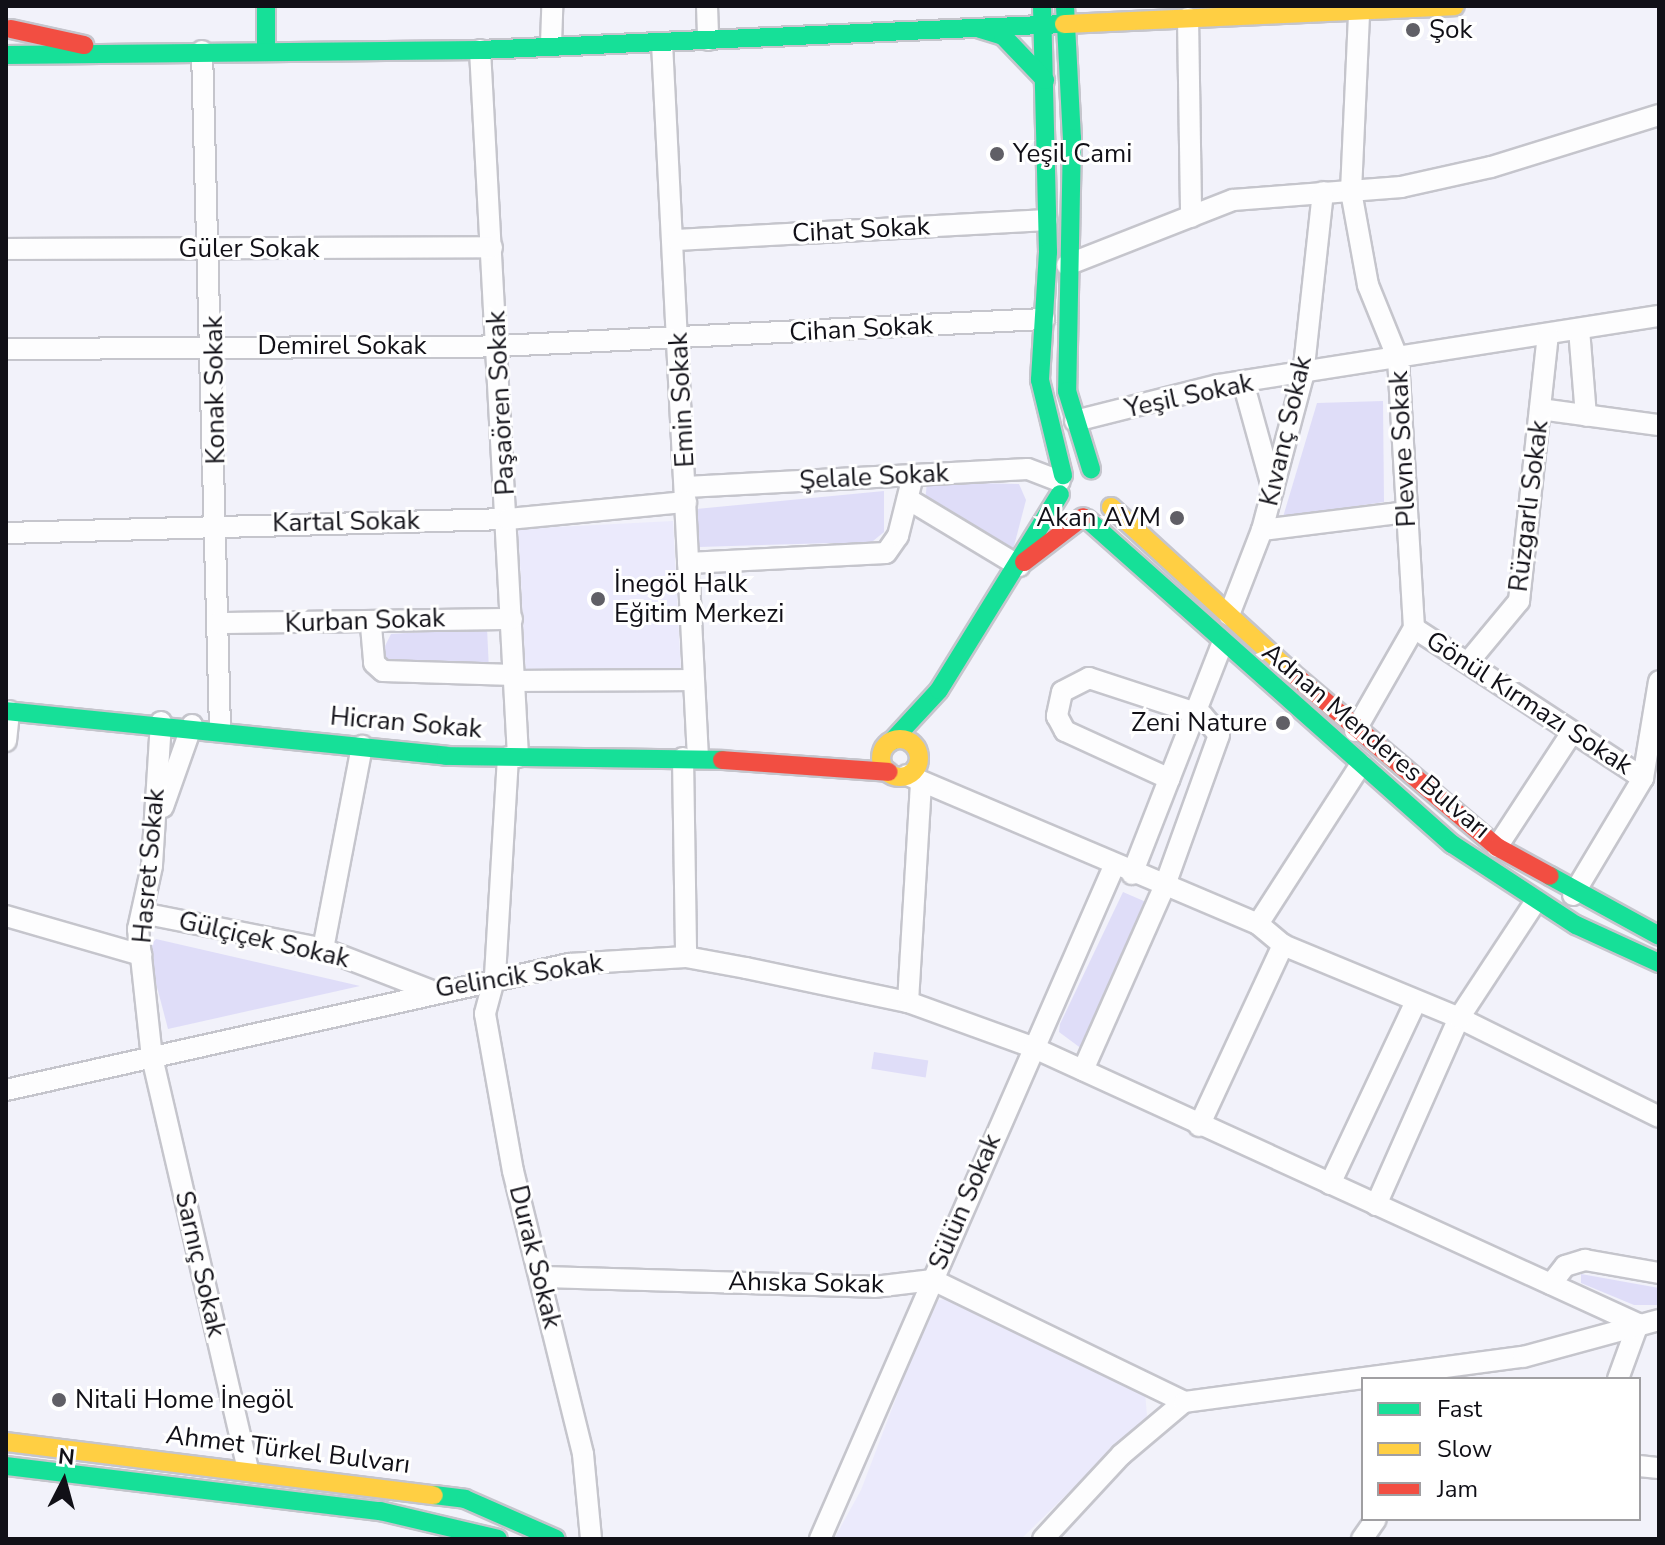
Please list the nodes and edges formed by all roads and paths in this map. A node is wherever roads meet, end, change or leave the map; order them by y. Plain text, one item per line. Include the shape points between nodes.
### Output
1 (18, 6) edge
2 (266, 6) edge
3 (552, 6) edge
4 (707, 6) edge
5 (1455, 6) edge
6 (1410, 7) edge
7 (1229, 10) edge
8 (1310, 12) edge
9 (1043, 14) edge
10 (1066, 14) edge
11 (1142, 14) edge
12 (1359, 16) junction
13 (1188, 18) junction
14 (9, 24) edge
15 (974, 27) junction
16 (708, 40) junction
17 (662, 43) junction
18 (551, 44) junction
19 (266, 50) junction
20 (480, 50) junction
21 (202, 51) junction
22 (153, 52) junction
23 (6, 55) edge
24 (1045, 80) junction
25 (1659, 115) edge
26 (1351, 191) junction
27 (1323, 192) junction
28 (1191, 217) junction
29 (1046, 220) junction
30 (677, 240) junction
31 (492, 247) junction
32 (6, 249) edge
33 (210, 249) junction
34 (1067, 265) junction
35 (1659, 316) edge
36 (1044, 319) junction
37 (1579, 329) junction
38 (1548, 335) junction
39 (679, 338) junction
40 (215, 346) junction
41 (499, 346) junction
42 (6, 349) edge
43 (1398, 359) junction
44 (1303, 376) junction
45 (1243, 382) junction
46 (1540, 409) junction
47 (1586, 416) junction
48 (1075, 421) junction
49 (1659, 425) edge
50 (1091, 469) junction
51 (913, 476) junction
52 (1061, 483) junction
53 (1273, 490) junction
54 (686, 494) junction
55 (908, 499) junction
56 (1111, 507) junction
57 (1406, 512) junction
58 (1085, 518) junction
59 (508, 519) junction
60 (217, 524) junction
61 (1262, 530) junction
62 (6, 533) edge
63 (688, 563) junction
64 (1019, 566) junction
65 (1229, 615) junction
66 (512, 619) junction
67 (218, 623) junction
68 (371, 626) junction
69 (1414, 628) junction
70 (1222, 644) junction
71 (1470, 660) junction
72 (514, 678) junction
73 (692, 680) junction
74 (1659, 681) edge
75 (939, 690) junction
76 (8, 711) edge
77 (1196, 713) junction
78 (161, 722) junction
79 (192, 725) junction
80 (220, 729) junction
81 (1355, 731) junction
82 (1571, 734) junction
83 (6, 741) edge
84 (888, 745) junction
85 (362, 746) junction
86 (919, 755) junction
87 (513, 757) junction
88 (690, 758) junction
89 (1361, 764) junction
90 (803, 771) junction
91 (906, 777) junction
92 (1651, 778) edge
93 (1170, 779) junction
94 (155, 830) junction
95 (1497, 847) junction
96 (1123, 870) junction
97 (1165, 885) junction
98 (1573, 895) junction
99 (1536, 901) junction
100 (142, 913) junction
101 (6, 916) edge
102 (1258, 924) junction
103 (1659, 936) edge
104 (1283, 945) junction
105 (323, 949) junction
106 (141, 955) junction
107 (686, 957) junction
108 (1659, 963) edge
109 (495, 976) junction
110 (429, 990) junction
111 (1416, 1001) junction
112 (908, 1002) junction
113 (1459, 1018) junction
114 (1032, 1047) junction
115 (152, 1057) junction
116 (1083, 1070) junction
117 (6, 1090) edge
118 (1659, 1117) edge
119 (1199, 1126) junction
120 (1330, 1184) junction
121 (1376, 1205) junction
122 (1659, 1273) edge
123 (544, 1277) junction
124 (933, 1280) junction
125 (1551, 1284) junction
126 (1659, 1320) edge
127 (1638, 1324) junction
128 (1466, 1372) edge
129 (1419, 1377) edge
130 (1619, 1377) edge
131 (1361, 1383) edge
132 (1184, 1402) junction
133 (6, 1442) edge
134 (6, 1466) edge
135 (248, 1470) junction
136 (1375, 1521) edge
137 (498, 1539) edge
138 (556, 1539) edge
139 (591, 1539) edge
140 (820, 1539) edge
141 (1043, 1539) edge
142 (1362, 1539) edge

1 - 14 main road
2 - 19 main road
3 - 18 street
4 - 16 street
5 - 6 main road
6 - 12 main road
7 - 8 main road
7 - 13 main road
8 - 12 main road
9 - 10 main road
9 - 15 main road
9 - 24 main road
10 - 11 main road
10 - 34 main road
11 - 13 main road
12 - 26 street, Plevne Sokak
13 - 28 street
14 - 22 main road
14 - 23 main road
15 - 16 main road
15 - 24 main road via 1003,36
16 - 17 main road
17 - 18 main road
17 - 30 street, Emin Sokak
18 - 20 main road
19 - 20 main road
19 - 21 main road
20 - 31 street, Paşaören Sokak
21 - 22 main road
21 - 33 street, Konak Sokak
22 - 23 main road
24 - 29 main road
25 - 26 street via 1491,167
26 - 27 street
26 - 43 street, Plevne Sokak via 1368,285
27 - 28 street via 1233,200
27 - 44 street, Kıvanç Sokak
28 - 34 street
29 - 30 street, Cihat Sokak
29 - 36 main road
30 - 39 street, Emin Sokak
31 - 33 street, Güler Sokak
31 - 41 street, Paşaören Sokak
32 - 33 street, Güler Sokak
33 - 40 street, Konak Sokak
34 - 48 main road via 1067,391
35 - 37 street, Yeşil Sokak
36 - 39 street, Cihan Sokak
36 - 52 main road via 1040,380
37 - 38 street, Yeşil Sokak
37 - 47 street
38 - 43 street, Yeşil Sokak
38 - 46 street, Rüzgarlı Sokak
39 - 41 street, Demirel Sokak
39 - 54 street, Emin Sokak
40 - 41 street, Demirel Sokak
40 - 42 street, Demirel Sokak
40 - 60 street, Konak Sokak
41 - 59 street, Paşaören Sokak
43 - 44 street, Yeşil Sokak
43 - 57 street, Plevne Sokak
44 - 45 street, Yeşil Sokak
44 - 53 street, Kıvanç Sokak
45 - 48 street, Yeşil Sokak
45 - 53 street
46 - 47 street
46 - 71 street, Rüzgarlı Sokak via 1519,601
47 - 49 street
48 - 50 main road
50 - 52 main road via 1073,466
50 - 56 main road via 1105,482
51 - 52 street, Şelale Sokak via 1028,469
51 - 54 street, Şelale Sokak
51 - 55 street
52 - 58 main road, Adnan Menderes Bulvarı
52 - 64 main road
53 - 61 street, Kıvanç Sokak
54 - 59 street, Kartal Sokak
54 - 63 street, Emin Sokak
55 - 63 street via 898,536 886,553 870,559
55 - 64 street
56 - 58 main road via 1102,518
56 - 65 main road, Adnan Menderes Bulvarı
57 - 61 street
57 - 69 street, Plevne Sokak
58 - 64 main road
58 - 70 main road, Adnan Menderes Bulvarı
59 - 60 street, Kartal Sokak
59 - 66 street, Paşaören Sokak
60 - 62 street, Kartal Sokak
60 - 67 street, Konak Sokak
61 - 65 street, Kıvanç Sokak
63 - 73 street, Emin Sokak
64 - 75 main road
65 - 81 main road, Adnan Menderes Bulvarı
66 - 68 street, Kurban Sokak
66 - 72 street, Paşaören Sokak
67 - 68 street, Kurban Sokak
67 - 80 street, Konak Sokak
68 - 72 street via 374,663 383,671
69 - 71 street, Gönül Kırmazı Sokak
69 - 81 street
70 - 77 street, Sülün Sokak
70 - 89 main road, Adnan Menderes Bulvarı
71 - 82 street, Gönül Kırmazı Sokak
72 - 73 street
72 - 87 street, Paşaören Sokak
73 - 88 street, Emin Sokak
74 - 92 street
75 - 84 main road
75 - 86 main road
76 - 78 main road, Hicran Sokak
76 - 83 street
77 - 93 street, Sülün Sokak
77 - 93 street via 1089,678 1073,681 1059,698 1065,731
77 - 97 street via 1214,723 1218,747
78 - 79 main road, Hicran Sokak
78 - 94 street, Hasret Sokak
79 - 80 main road, Hicran Sokak
79 - 94 street
80 - 85 main road, Hicran Sokak
81 - 95 main road, Adnan Menderes Bulvarı
82 - 92 street, Gönül Kırmazı Sokak
82 - 95 street
84 - 86 main road via 909,741
84 - 90 main road
84 - 91 main road
85 - 87 main road, Hicran Sokak
85 - 105 street
86 - 91 main road
87 - 88 main road, Hicran Sokak
87 - 109 street, Paşaören Sokak
88 - 90 main road, Hicran Sokak
88 - 107 street, Emin Sokak
89 - 99 main road, Adnan Menderes Bulvarı via 1452,844
89 - 102 street
90 - 91 main road, Hicran Sokak
91 - 96 street
91 - 112 street
92 - 98 street
93 - 96 street, Sülün Sokak
94 - 100 street, Hasret Sokak
95 - 98 main road, Adnan Menderes Bulvarı
96 - 97 street
96 - 114 street, Sülün Sokak
97 - 102 street
97 - 116 street
98 - 103 main road, Adnan Menderes Bulvarı
99 - 108 main road, Adnan Menderes Bulvarı
99 - 113 street
100 - 105 street, Gülçiçek Sokak
100 - 106 street, Hasret Sokak
101 - 106 street
102 - 104 street
104 - 111 street
104 - 119 street
105 - 110 street, Gülçiçek Sokak
106 - 115 street, Hasret Sokak
107 - 109 street, Gelincik Sokak
107 - 112 street, Gelincik Sokak
109 - 110 street, Gelincik Sokak
109 - 123 street, Durak Sokak via 485,1014 513,1171
110 - 115 street, Gelincik Sokak
111 - 113 street
111 - 120 street
112 - 114 street, Gelincik Sokak
113 - 118 street
113 - 121 street
114 - 116 street, Gelincik Sokak
114 - 124 street, Sülün Sokak
115 - 117 street, Gelincik Sokak
115 - 135 street, Sarnıç Sokak
116 - 119 street, Gelincik Sokak
119 - 120 street, Gelincik Sokak
120 - 121 street, Gelincik Sokak
121 - 125 street, Gelincik Sokak
122 - 125 street via 1585,1260 1565,1266
123 - 124 street, Ahıska Sokak via 874,1287
123 - 139 street, Durak Sokak via 583,1454
124 - 132 street
124 - 140 street, Sülün Sokak
125 - 127 street, Gelincik Sokak
126 - 127 street
127 - 128 street via 1576,1348
127 - 130 street
128 - 129 street
131 - 132 street
132 - 141 street
133 - 135 main road, Ahmet Türkel Bulvarı
134 - 137 main road, Ahmet Türkel Bulvarı via 380,1511
135 - 138 main road, Ahmet Türkel Bulvarı via 465,1499
136 - 142 street

